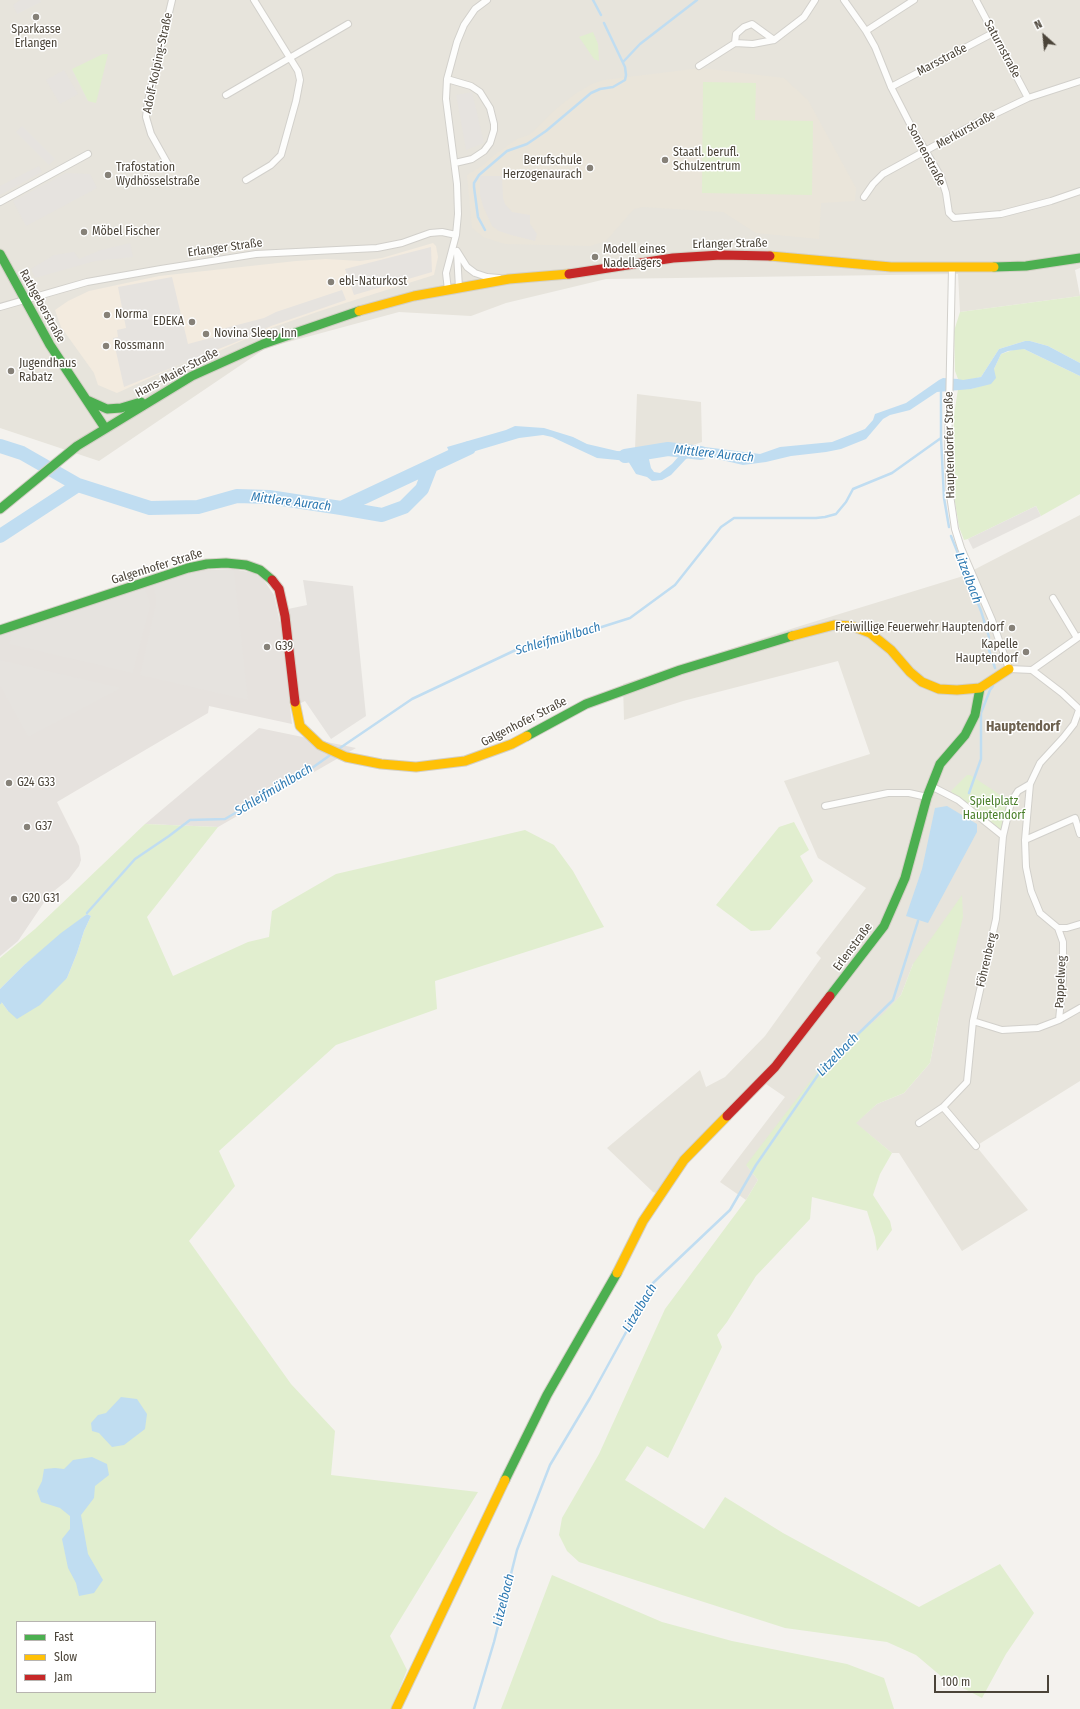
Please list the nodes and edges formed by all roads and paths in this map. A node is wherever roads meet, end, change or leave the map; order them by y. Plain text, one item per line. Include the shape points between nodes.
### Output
1 (172, 0) edge
2 (254, 0) edge
3 (487, 0) edge
4 (815, 0) edge
5 (844, 0) edge
6 (914, 0) edge
7 (976, 0) edge
8 (348, 24) dead end
9 (866, 32) junction
10 (993, 33) junction
11 (774, 40) junction
12 (735, 43) junction
13 (290, 58) junction
14 (699, 66) dead end
15 (447, 79) junction
16 (1080, 81) edge
17 (891, 87) junction
18 (226, 95) dead end
19 (1028, 98) junction
20 (927, 152) junction
21 (88, 154) dead end
22 (455, 164) junction
23 (170, 168) dead end
24 (246, 180) dead end
25 (1080, 191) edge
26 (864, 197) dead end
27 (0, 202) edge
28 (456, 235) junction
29 (456, 251) junction
30 (0, 254) edge
31 (1080, 258) edge
32 (952, 268) junction
33 (509, 279) junction
34 (459, 288) junction
35 (448, 290) junction
36 (25, 300) junction
37 (0, 307) edge
38 (157, 396) junction
39 (86, 400) junction
40 (105, 428) junction
41 (0, 509) edge
42 (1053, 598) dead end
43 (0, 630) edge
44 (1078, 637) edge
45 (1009, 669) junction
46 (1032, 670) junction
47 (980, 688) junction
48 (1079, 710) edge
49 (1030, 784) junction
50 (931, 786) junction
51 (926, 797) junction
52 (825, 806) dead end
53 (1080, 834) edge
54 (1003, 836) junction
55 (1025, 840) junction
56 (1080, 924) edge
57 (1058, 928) junction
58 (1080, 1008) edge
59 (1059, 1020) junction
60 (973, 1021) junction
61 (943, 1107) junction
62 (919, 1123) dead end
63 (976, 1146) dead end
64 (396, 1709) edge

1 - 23 street, Adolf-Kolping-Straße via 146,117 151,134
2 - 13 street
3 - 15 street via 475,9 464,25
4 - 11 street via 804,17
5 - 9 street, Sonnenstraße
6 - 9 street
7 - 10 street, Saturnstraße
8 - 13 street
9 - 17 street, Sonnenstraße
10 - 17 street, Marsstraße
10 - 19 street, Saturnstraße
11 - 12 street via 753,44
11 - 12 street via 752,24 736,34
12 - 14 street
13 - 18 street
13 - 24 street via 300,80 283,150 278,160
15 - 22 street via 446,99
15 - 22 street via 471,86 480,92 490,108 494,124 488,147 472,158
16 - 19 street, Merkurstraße
17 - 20 street, Sonnenstraße
19 - 20 street, Merkurstraße via 978,122
20 - 25 street, Sonnenstraße via 941,177 949,213 954,218 1001,214
20 - 26 street, Merkurstraße via 883,174
21 - 27 street
22 - 28 street via 458,210
28 - 29 street
28 - 35 street via 446,273
28 - 36 street, Erlanger Straße via 430,232 402,243 377,248 256,254 105,278
29 - 33 street, Erlanger Straße via 467,267 475,273
29 - 34 street
30 - 36 street, Rathgeberstraße
31 - 32 street, Erlanger Straße via 1026,266
32 - 33 street, Erlanger Straße via 900,268 764,255 721,255 673,258 579,273
32 - 45 street, Hauptendorfer Straße via 948,471 955,529
33 - 34 street, Erlanger Straße
34 - 35 street, Hans-Maier-Straße
35 - 38 street, Hans-Maier-Straße via 358,311 263,344 192,376
36 - 37 street, Erlanger Straße
36 - 39 street, Rathgeberstraße via 50,345
38 - 39 street via 120,408 107,409
38 - 40 street, Hans-Maier-Straße
39 - 40 street, Rathgeberstraße
40 - 41 street, Hans-Maier-Straße via 63,456
42 - 44 street
43 - 47 street, Galgenhofer Straße via 188,568 226,563 246,565 260,570 279,589 300,726 320,745 346,757 416,767 465,761 487,754 512,744 586,704 612,694 680,670 834,625 852,626 870,633 891,650 922,682 957,690
44 - 46 street
45 - 46 street
45 - 47 street
46 - 48 street
47 - 50 street, Erlenstraße via 975,715 966,736 940,764
48 - 49 street via 1074,724 1040,763
49 - 54 street, Föhrenberg via 1018,791 1011,802
49 - 55 street
50 - 51 street, Erlenstraße
50 - 54 street via 958,800
51 - 52 street via 888,793
51 - 64 street, Erlenstraße via 905,878 884,926 775,1067 684,1160 643,1221 626,1258 547,1394
53 - 55 street via 1075,818
54 - 60 street, Föhrenberg via 996,919
55 - 57 street via 1026,867 1031,891 1040,913
56 - 57 street
57 - 59 street, Pappelweg via 1063,942
58 - 59 street
59 - 60 street, Pappelweg via 1038,1028 1002,1030
60 - 61 street, Föhrenberg via 967,1082
61 - 62 street, Föhrenberg
61 - 63 street

